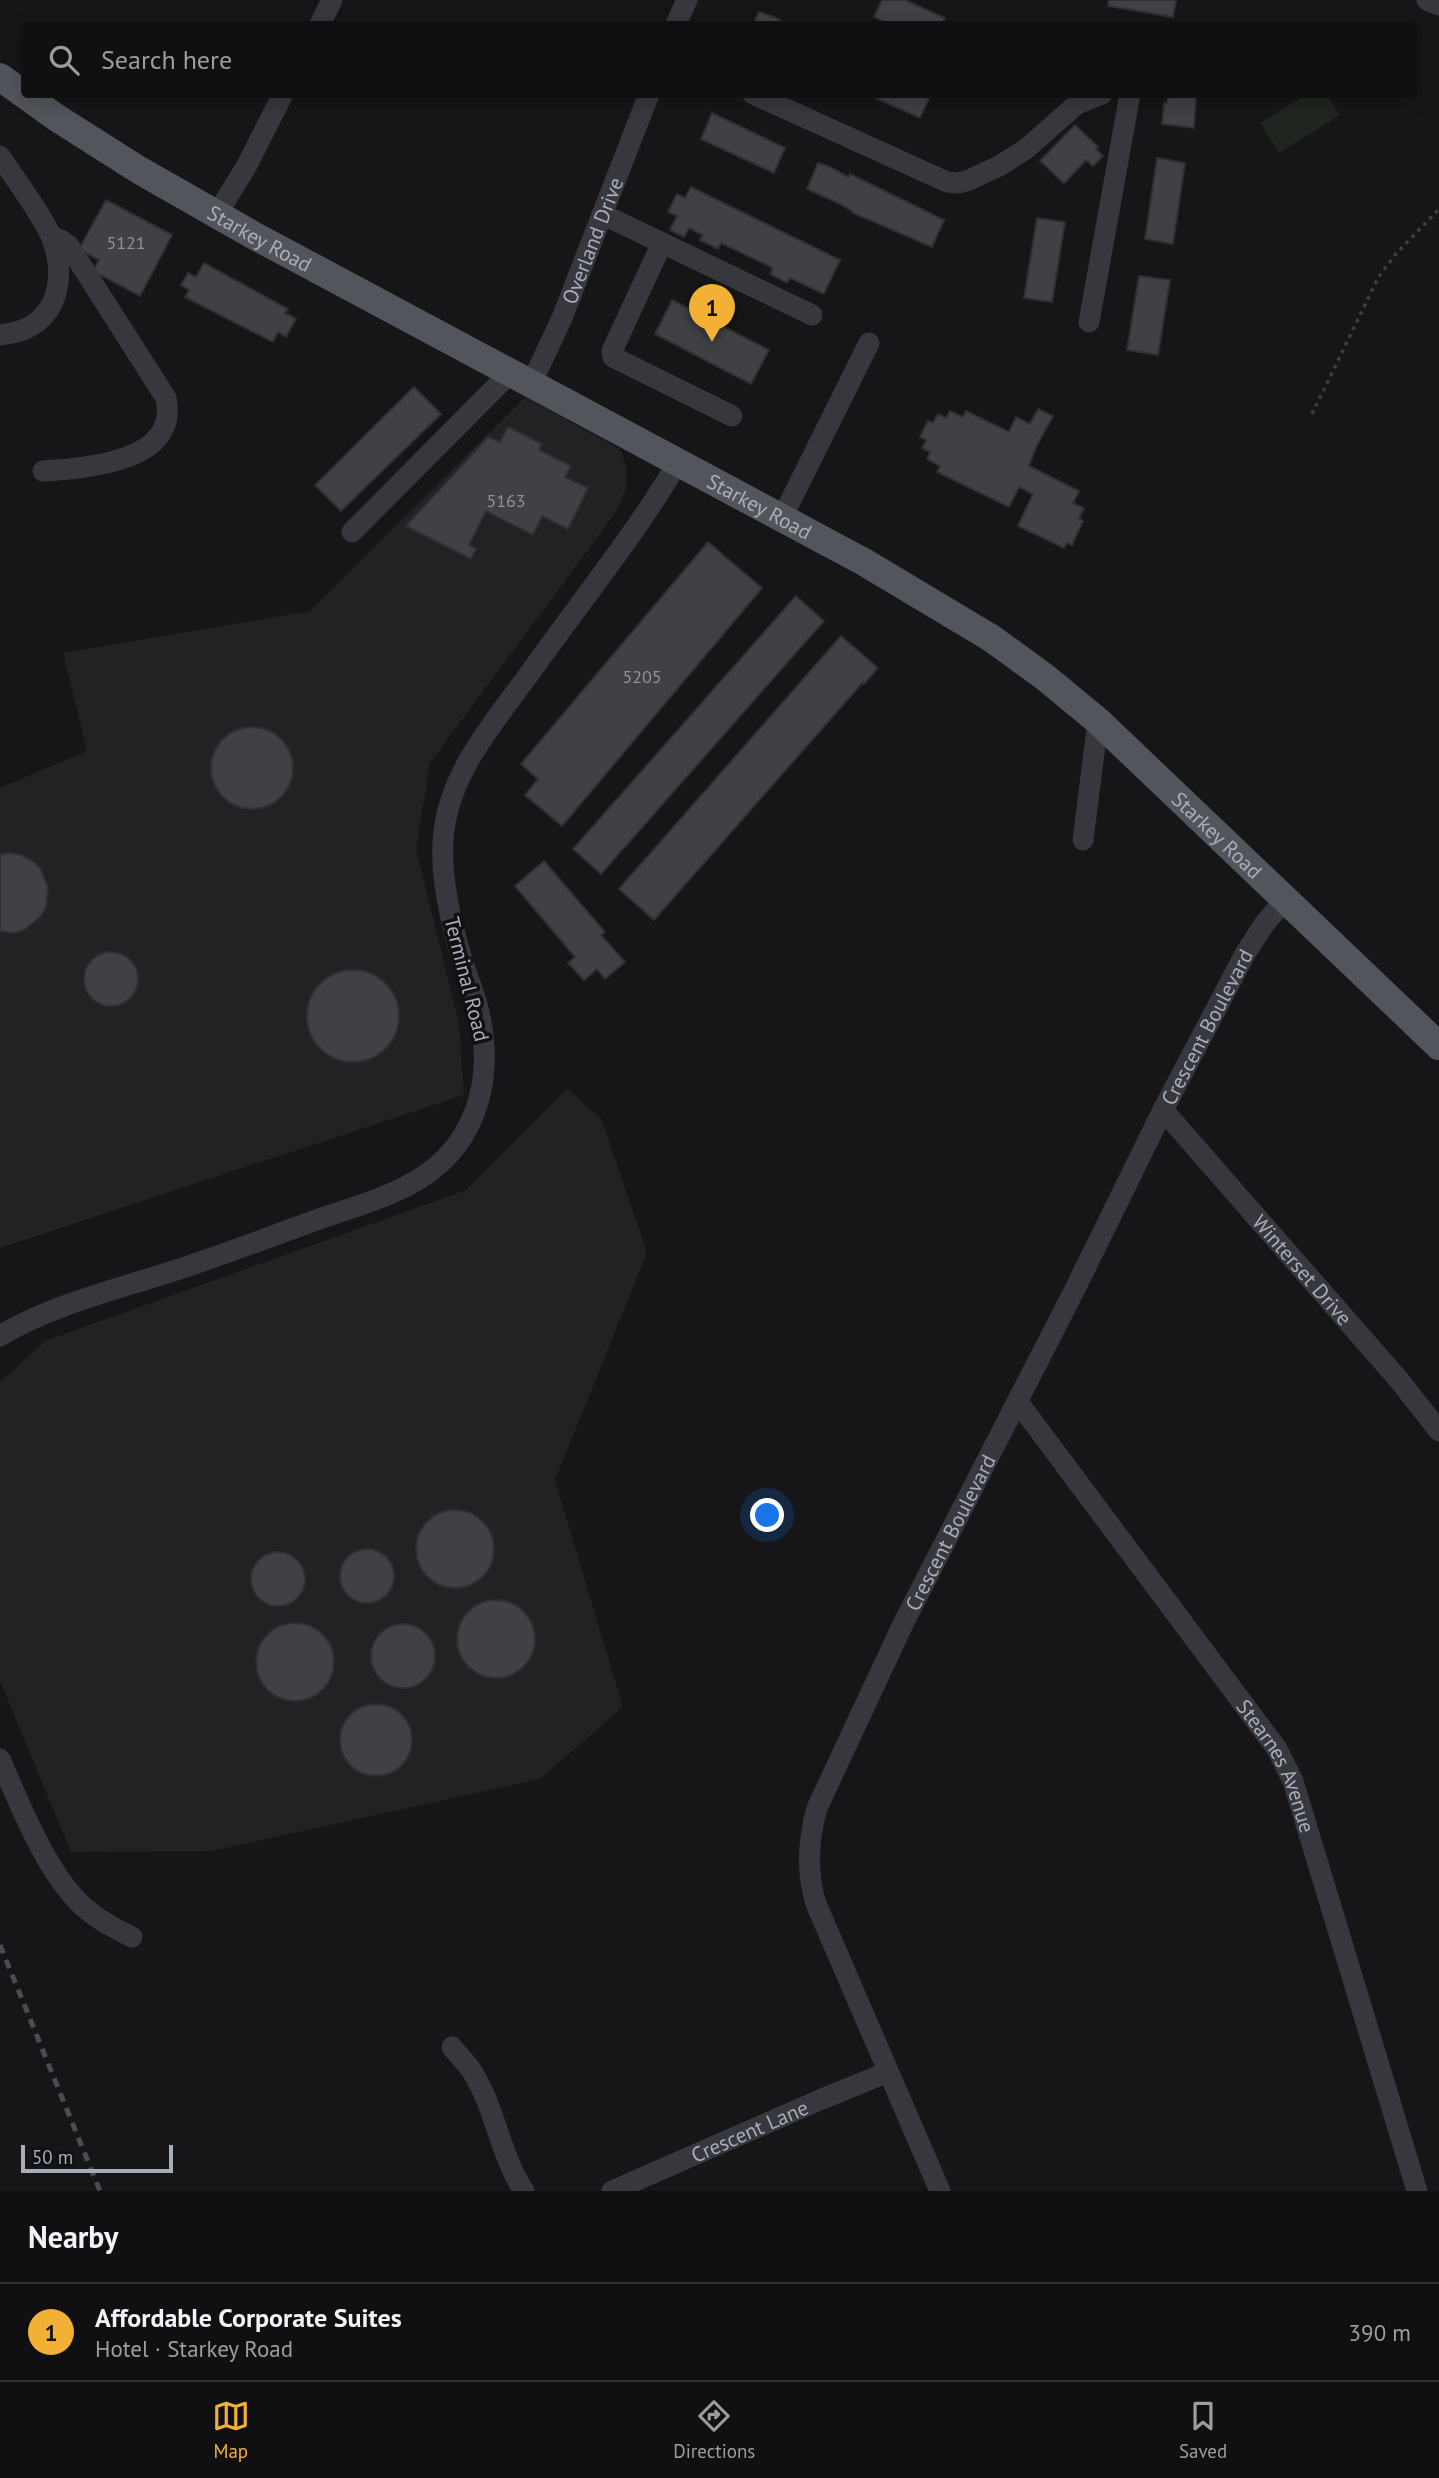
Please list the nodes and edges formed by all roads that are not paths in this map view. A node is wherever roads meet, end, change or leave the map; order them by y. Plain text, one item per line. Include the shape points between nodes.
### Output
1 (331, 0) edge
2 (687, 0) edge
3 (1427, 0) edge
4 (1439, 5) edge
5 (321, 21) edge
6 (678, 21) edge
7 (0, 77) edge
8 (21, 92) edge
9 (29, 98) edge
10 (282, 98) edge
11 (647, 98) edge
12 (762, 98) edge
13 (1092, 98) edge
14 (1129, 98) edge
15 (4, 170) edge
16 (217, 214) junction
17 (602, 214) junction
18 (52, 237) junction
19 (662, 243) junction
20 (812, 315) dead end
21 (1089, 322) dead end
22 (0, 335) edge
23 (869, 342) dead end
24 (521, 378) junction
25 (732, 416) dead end
26 (678, 462) junction
27 (43, 471) dead end
28 (782, 518) junction
29 (352, 532) dead end
30 (1098, 721) junction
31 (1083, 840) dead end
32 (1285, 900) junction
33 (1439, 1046) edge
34 (1163, 1110) junction
35 (0, 1336) edge
36 (1018, 1402) junction
37 (1439, 1431) edge
38 (0, 1759) edge
39 (132, 1937) dead end
40 (452, 2047) dead end
41 (888, 2072) junction
42 (524, 2191) edge
43 (612, 2191) edge
44 (940, 2191) edge
45 (1417, 2191) edge

1 - 5 street
2 - 6 street
3 - 4 street
7 - 8 main road, Starkey Road
9 - 16 main road, Starkey Road via 139,170
10 - 16 street
11 - 17 street, Overland Drive
12 - 13 street via 959,183 1026,149 1077,104
14 - 21 street
15 - 18 street
16 - 24 main road, Starkey Road
17 - 19 street
17 - 24 street, Overland Drive via 562,318
18 - 22 street via 60,284 55,300 32,326
18 - 27 street via 69,246 88,273 169,409 161,436 125,458
19 - 20 street
19 - 25 street via 613,357
23 - 28 street
24 - 26 main road, Starkey Road
24 - 29 street, Overland Drive
26 - 28 main road, Starkey Road
26 - 35 street, Terminal Road via 652,506 475,750 453,795 442,850 447,896 485,1050 477,1108 451,1153 415,1182 367,1202 68,1305
28 - 30 main road, Starkey Road via 991,638
30 - 31 street
30 - 32 main road, Starkey Road
32 - 33 main road, Starkey Road
32 - 34 street, Crescent Boulevard via 1245,954
34 - 36 street, Crescent Boulevard
34 - 37 street, Winterset Drive
36 - 41 street, Crescent Boulevard via 904,1622 817,1808 810,1834 808,1861 816,1904
36 - 45 street, Stearnes Avenue via 1277,1749 1293,1781
38 - 39 street via 51,1868 67,1890 108,1925
40 - 42 street via 473,2073 508,2164
41 - 43 street, Crescent Lane
41 - 44 street, Crescent Boulevard

